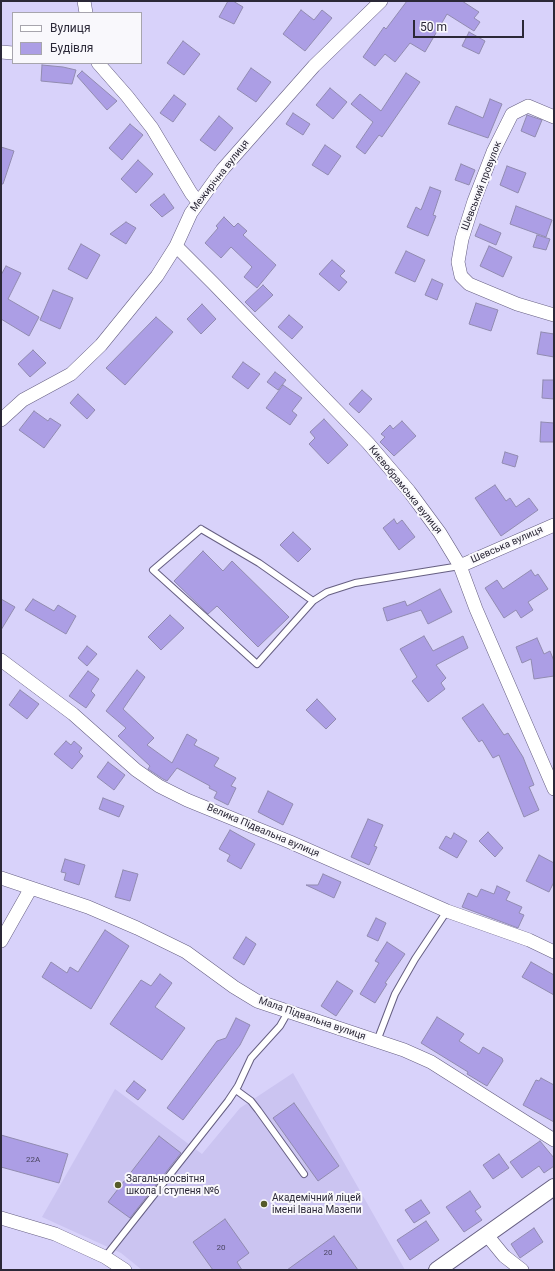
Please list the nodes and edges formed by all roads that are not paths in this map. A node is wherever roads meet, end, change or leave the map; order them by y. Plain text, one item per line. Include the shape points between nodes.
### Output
1 (84, 1) edge
2 (381, 1) edge
3 (86, 12) edge
4 (1, 52) edge
5 (12, 53) edge
6 (99, 64) edge
7 (554, 116) edge
8 (198, 202) junction
9 (176, 246) junction
10 (554, 315) edge
11 (1, 420) edge
12 (554, 524) edge
13 (460, 566) junction
14 (313, 601) junction
15 (1, 660) edge
16 (550, 768) edge
17 (554, 789) edge
18 (1, 878) edge
19 (31, 888) junction
20 (447, 911) junction
21 (1, 941) edge
22 (553, 950) edge
23 (288, 1012) junction
24 (377, 1041) junction
25 (236, 1090) junction
26 (554, 1140) edge
27 (304, 1174) dead end
28 (554, 1187) edge
29 (1, 1218) edge
30 (486, 1234) junction
31 (105, 1257) junction
32 (125, 1270) edge
33 (437, 1270) edge
34 (522, 1270) edge

1 - 3 street
2 - 8 street, Межирічна вулиця via 298,83 240,148
4 - 5 street
6 - 8 street via 144,117
7 - 10 street, Шевський провулок via 528,106 512,114 493,152 474,201 458,262 461,276 469,284 517,304
8 - 9 street, Межирічна вулиця via 186,221
9 - 11 street, Межирічна вулиця via 139,300 84,362 59,381 23,400
9 - 13 street, Києвобрамська вулиця via 368,443 425,512
12 - 13 street, Шевська вулиця
13 - 14 lane via 355,583 327,592
13 - 16 street, Києвобрамська вулиця via 476,609
14 - 14 lane via 259,563 201,529 152,570 257,664
15 - 20 street, Велика Підвальна вулиця via 73,714 136,770 159,786
16 - 17 street, Києвобрамська вулиця
18 - 19 street, Мала Підвальна вулиця
19 - 21 street
19 - 23 street, Мала Підвальна вулиця via 88,907 137,928 186,952 248,996
20 - 22 street, Велика Підвальна вулиця
20 - 24 lane via 395,994
23 - 24 street, Мала Підвальна вулиця
23 - 25 lane via 280,1026 251,1058
24 - 26 street, Мала Підвальна вулиця via 441,1067
25 - 27 lane via 251,1101
25 - 31 lane
28 - 30 street
29 - 31 street via 55,1234
30 - 33 street
30 - 34 street via 504,1256
31 - 32 street

